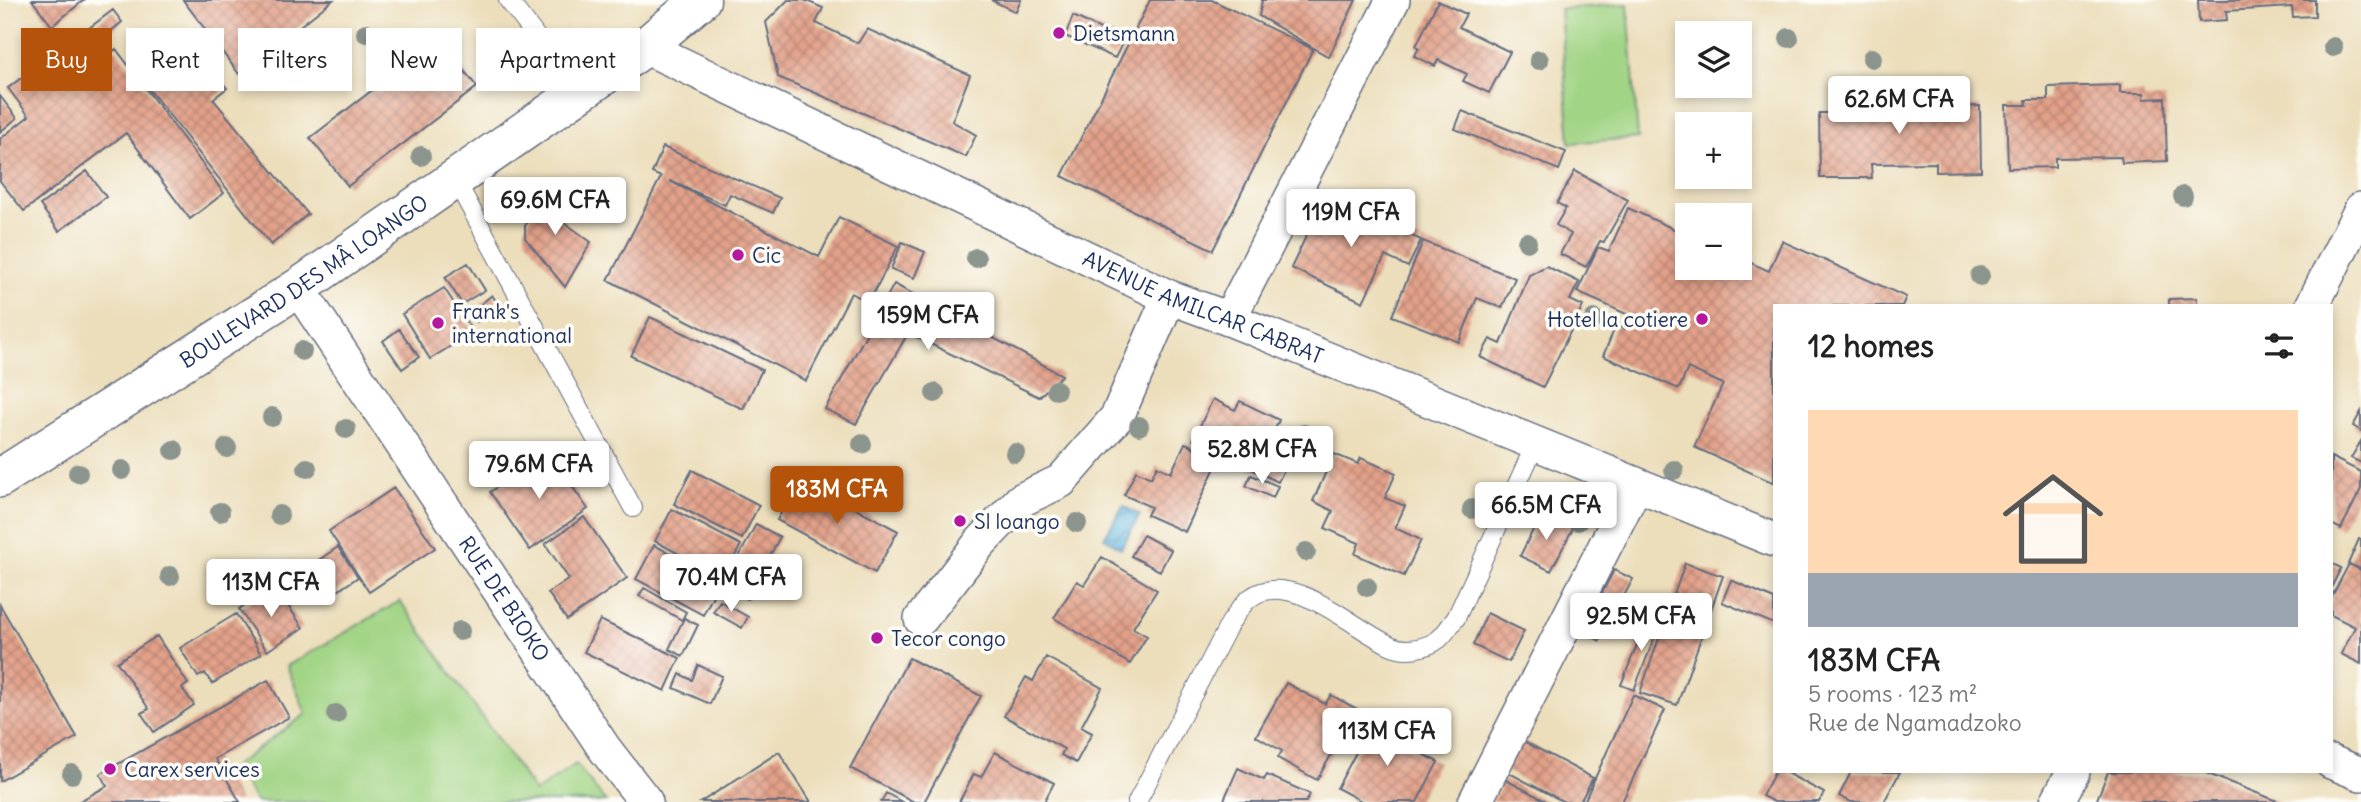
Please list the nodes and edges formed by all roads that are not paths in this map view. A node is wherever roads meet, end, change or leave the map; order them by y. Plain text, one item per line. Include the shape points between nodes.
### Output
1 (508, 0) edge
2 (701, 0) edge
3 (1393, 0) edge
4 (645, 47) junction
5 (580, 93) junction
6 (455, 179) junction
7 (2361, 209) edge
8 (298, 288) junction
9 (1169, 297) junction
10 (2313, 304) edge
11 (1229, 319) junction
12 (1535, 445) junction
13 (0, 478) edge
14 (1636, 485) junction
15 (633, 508) dead end
16 (1773, 540) edge
17 (921, 619) dead end
18 (2333, 763) edge
19 (2072, 773) edge
20 (2361, 774) edge
21 (646, 802) edge
22 (1137, 802) edge
23 (1475, 802) edge
24 (2057, 802) edge

1 - 5 lane
2 - 4 street, BOULEVARD DES MÂ LOANGO
3 - 11 street
4 - 5 street, BOULEVARD DES MÂ LOANGO
4 - 9 street, AVENUE AMILCAR CABRAT
5 - 6 street, BOULEVARD DES MÂ LOANGO
6 - 8 street, BOULEVARD DES MÂ LOANGO
6 - 15 lane
7 - 10 street
8 - 13 street, BOULEVARD DES MÂ LOANGO
8 - 21 street, RUE DE BIOKO via 604,748
9 - 11 street, AVENUE AMILCAR CABRAT
9 - 17 street via 1117,417 1061,481 1021,500 980,543
11 - 12 street, AVENUE AMILCAR CABRAT
12 - 14 street, AVENUE AMILCAR CABRAT
12 - 22 lane via 1456,618 1438,640 1416,649 1394,647 1303,596 1266,590 1250,598 1230,623
14 - 16 street, AVENUE AMILCAR CABRAT
14 - 23 street
18 - 20 street
19 - 24 street

